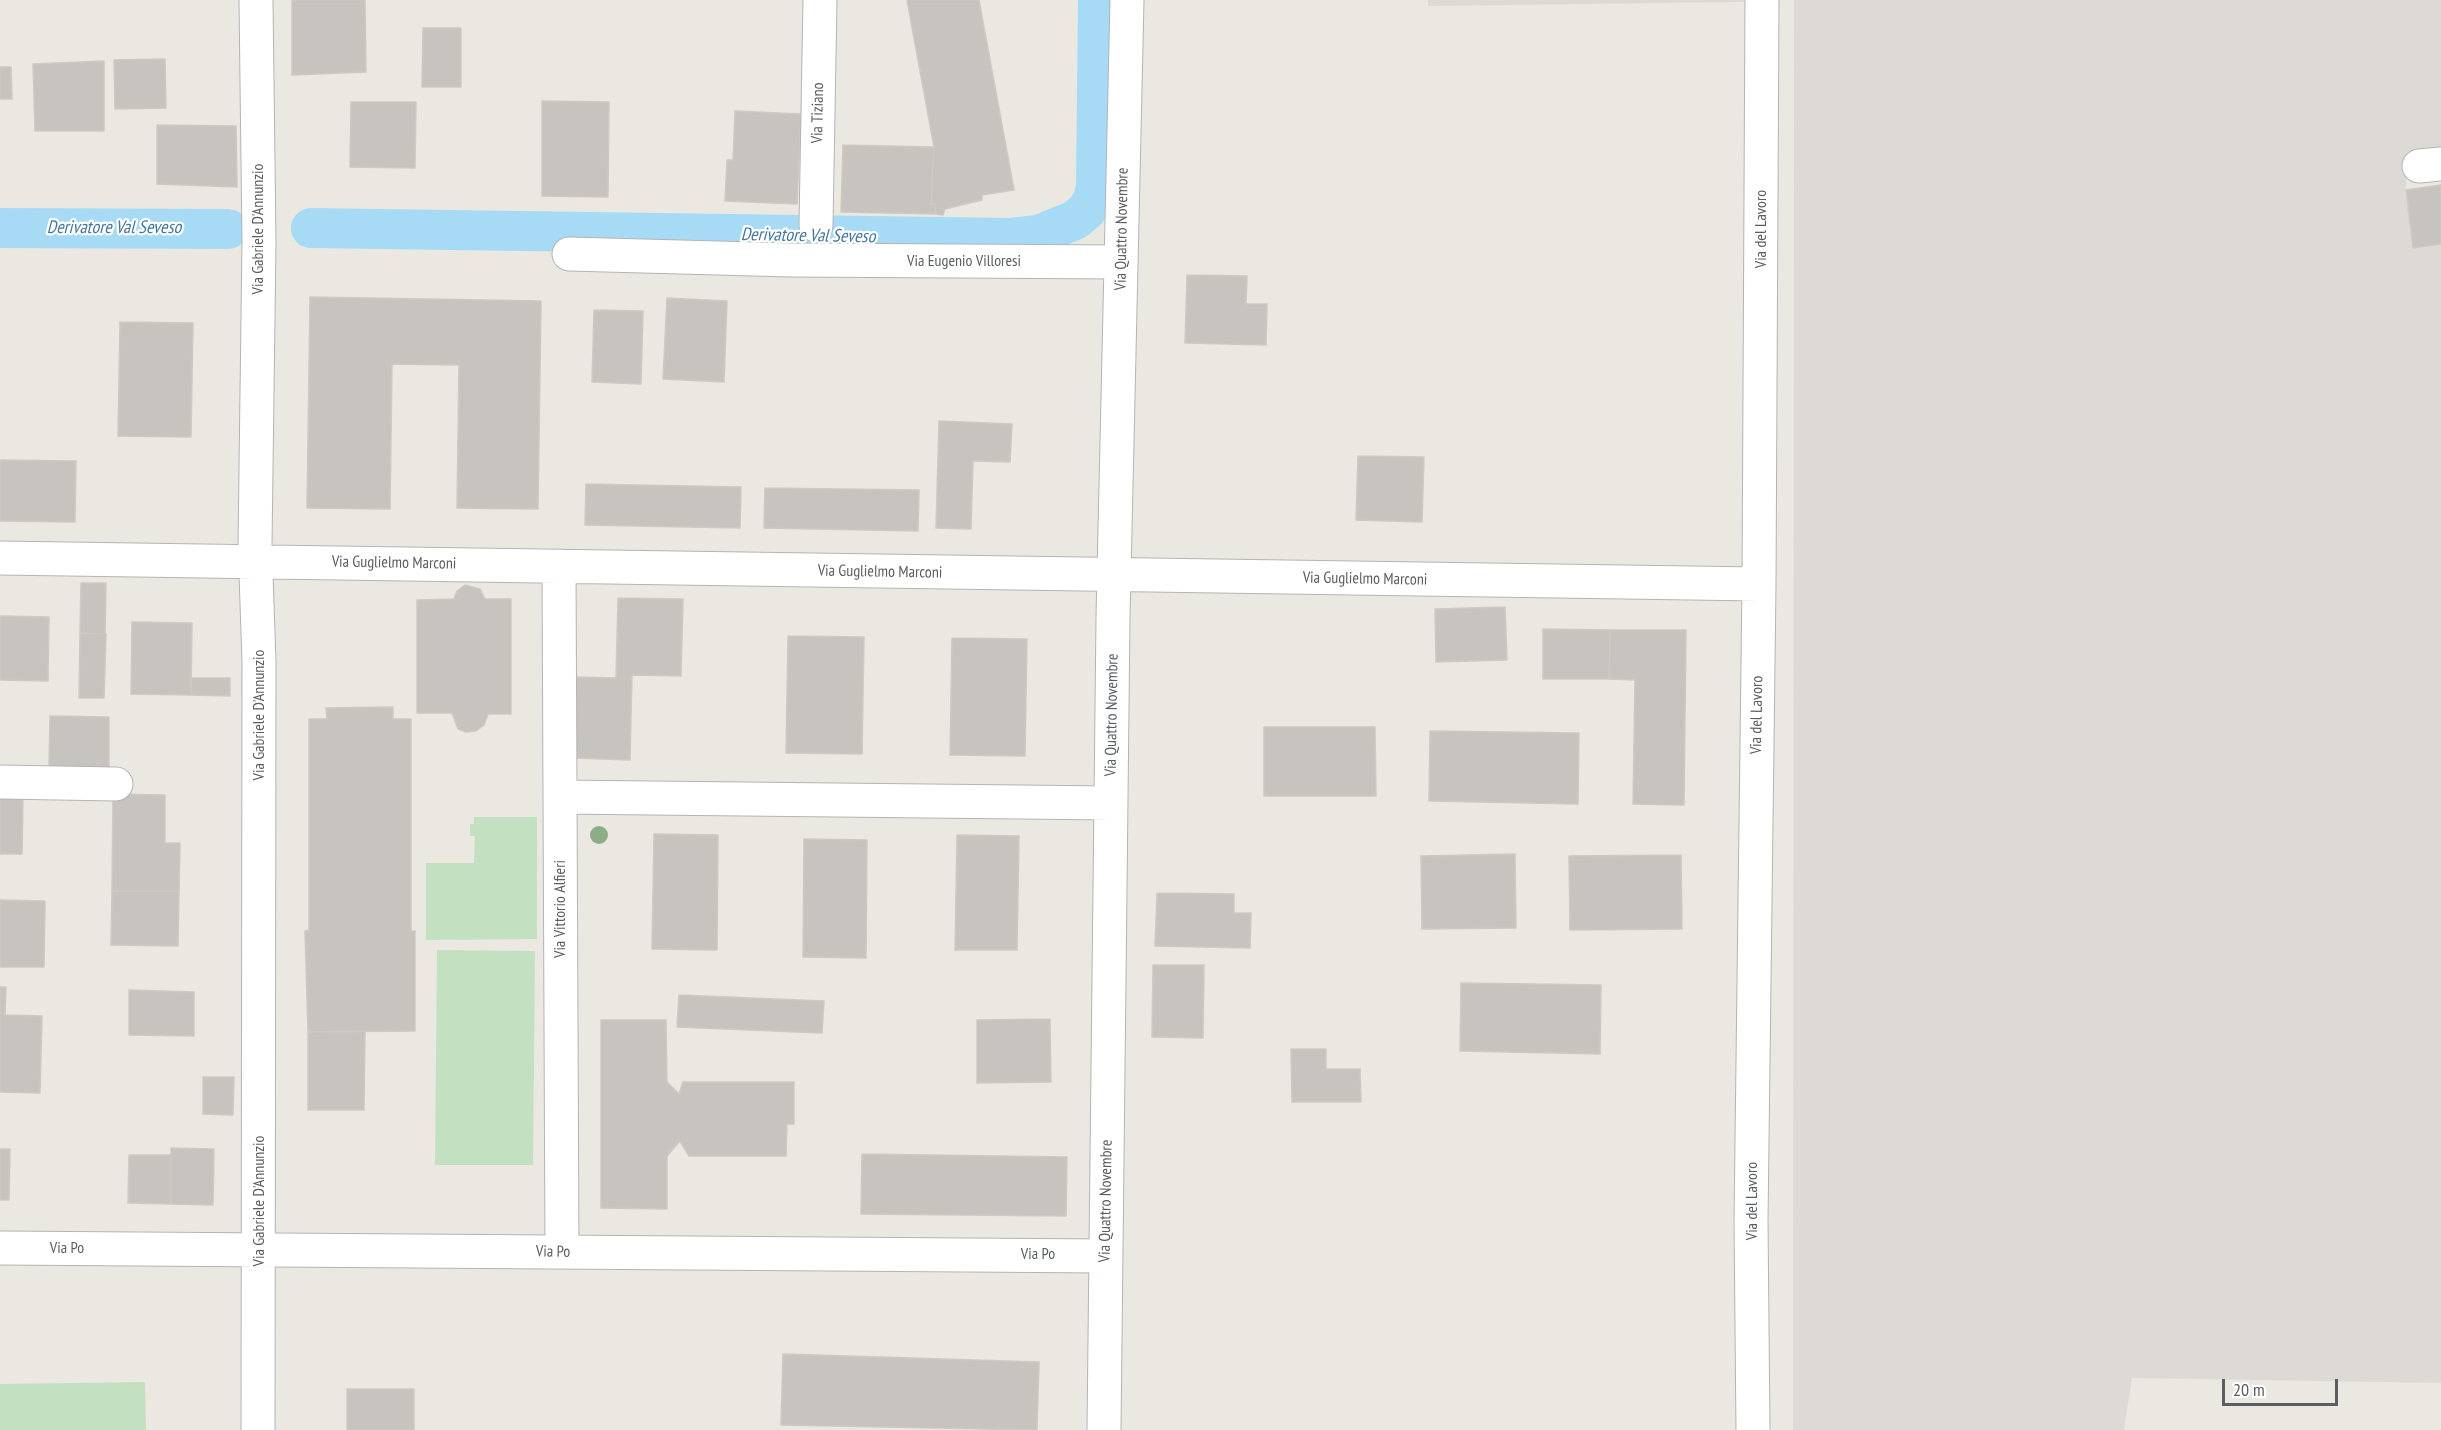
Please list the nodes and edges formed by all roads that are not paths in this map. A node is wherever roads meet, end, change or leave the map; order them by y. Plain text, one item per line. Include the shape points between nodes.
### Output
1 (256, 0) edge
2 (820, 0) edge
3 (1126, 0) edge
4 (1762, 0) edge
5 (816, 225) dead end
6 (569, 254) dead end
7 (1121, 261) junction
8 (0, 558) edge
9 (256, 560) junction
10 (559, 566) junction
11 (1116, 575) junction
12 (1759, 584) junction
13 (0, 782) edge
14 (116, 784) dead end
15 (560, 797) junction
16 (1111, 803) junction
17 (0, 1248) edge
18 (258, 1249) junction
19 (562, 1252) junction
20 (1105, 1256) junction
21 (258, 1430) edge
22 (1104, 1430) edge
23 (1753, 1430) edge

1 - 9 street, Via Gabriele D'Annunzio
2 - 5 street, Via Tiziano
3 - 7 street, Via Quattro Novembre
4 - 12 street, Via del Lavoro
6 - 7 street, Via Eugenio Villoresi
7 - 11 street, Via Quattro Novembre
8 - 9 street, Via Guglielmo Marconi
9 - 10 street, Via Guglielmo Marconi
9 - 18 street, Via Gabriele D'Annunzio
10 - 11 street, Via Guglielmo Marconi
10 - 15 street, Via Vittorio Alfieri
11 - 12 street, Via Guglielmo Marconi
11 - 16 street, Via Quattro Novembre
12 - 23 street, Via del Lavoro via 1751,1221
13 - 14 street
15 - 16 street
15 - 19 street, Via Vittorio Alfieri
16 - 20 street, Via Quattro Novembre
17 - 18 street, Via Po
18 - 19 street, Via Po
18 - 21 street, Via Gabriele D'Annunzio
19 - 20 street, Via Po
20 - 22 street, Via Quattro Novembre

